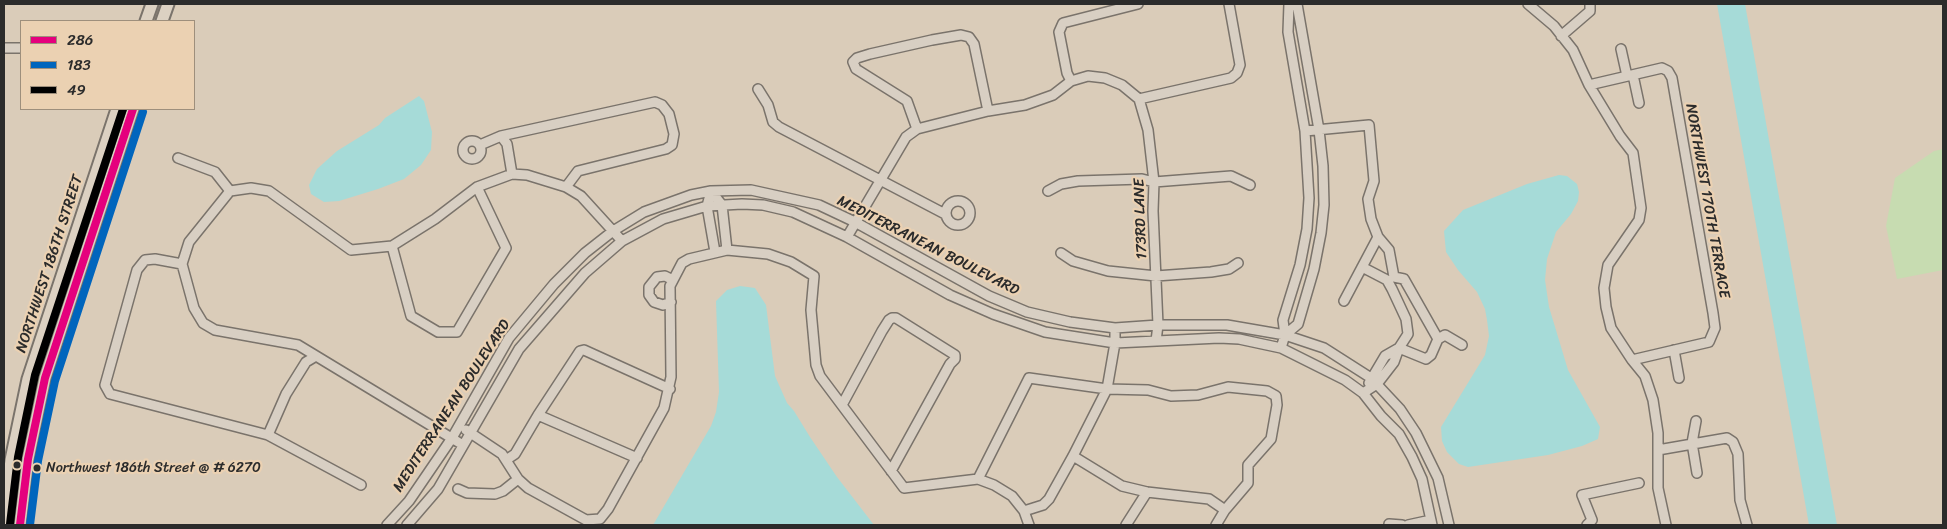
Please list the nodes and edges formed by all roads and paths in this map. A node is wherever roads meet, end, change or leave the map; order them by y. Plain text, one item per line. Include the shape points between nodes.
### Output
1 (152, 4) edge
2 (168, 4) edge
3 (1138, 4) edge
4 (1229, 4) edge
5 (1289, 4) edge
6 (1297, 4) edge
7 (1528, 4) edge
8 (1590, 4) edge
9 (146, 20) edge
10 (162, 20) edge
11 (1561, 36) junction
12 (4, 48) edge
13 (20, 48) edge
14 (1621, 49) dead end
15 (1630, 75) junction
16 (1071, 82) junction
17 (1589, 85) junction
18 (758, 89) dead end
19 (1139, 99) junction
20 (1639, 103) dead end
21 (117, 110) edge
22 (134, 110) edge
23 (988, 111) junction
24 (917, 129) junction
25 (1320, 130) junction
26 (1305, 131) junction
27 (501, 136) junction
28 (480, 145) dead end
29 (178, 158) dead end
30 (512, 174) junction
31 (880, 179) junction
32 (1154, 182) junction
33 (1250, 185) dead end
34 (477, 186) junction
35 (566, 187) junction
36 (230, 191) junction
37 (1048, 191) dead end
38 (712, 192) junction
39 (722, 205) junction
40 (707, 206) junction
41 (946, 214) dead end
42 (856, 222) junction
43 (613, 231) junction
44 (847, 237) junction
45 (1378, 237) junction
46 (622, 241) junction
47 (392, 246) junction
48 (728, 250) junction
49 (715, 252) junction
50 (1061, 253) dead end
51 (1238, 263) dead end
52 (182, 264) junction
53 (1362, 267) junction
54 (1156, 276) junction
55 (673, 280) junction
56 (1392, 281) junction
57 (1344, 301) dead end
58 (671, 302) junction
59 (1158, 325) junction
60 (1115, 328) junction
61 (1286, 335) junction
62 (42, 337) junction
63 (1438, 339) junction
64 (1156, 341) junction
65 (57, 342) junction
66 (1115, 343) junction
67 (1462, 345) dead end
68 (1281, 348) junction
69 (1399, 348) junction
70 (1674, 350) junction
71 (316, 356) junction
72 (1632, 360) junction
73 (1679, 378) dead end
74 (1374, 381) junction
75 (670, 389) junction
76 (1107, 389) junction
77 (1363, 393) junction
78 (842, 405) junction
79 (538, 415) junction
80 (1696, 421) dead end
81 (458, 426) junction
82 (470, 433) junction
83 (268, 435) junction
84 (452, 438) junction
85 (1692, 443) junction
86 (463, 445) junction
87 (1658, 450) junction
88 (1073, 456) junction
89 (637, 458) junction
90 (506, 460) junction
91 (891, 471) junction
92 (1697, 473) dead end
93 (518, 479) junction
94 (978, 479) junction
95 (1639, 483) dead end
96 (361, 485) dead end
97 (458, 489) dead end
98 (1146, 492) junction
99 (1224, 510) junction
100 (1024, 511) junction
101 (4, 519) edge
102 (1432, 523) edge
103 (4, 524) edge
104 (1389, 524) dead end
105 (16, 525) edge
106 (20, 525) edge
107 (387, 525) edge
108 (407, 525) edge
109 (1029, 525) edge
110 (1126, 525) edge
111 (1216, 525) edge
112 (1402, 525) edge
113 (1408, 525) edge
114 (1448, 525) edge
115 (1587, 525) edge
116 (1666, 525) edge
117 (1747, 525) edge

1 - 9 main road
2 - 10 main road
3 - 16 street via 1063,23 1059,32 1066,73
4 - 19 street via 1240,65 1237,73 1231,78
5 - 26 street via 1288,32
6 - 25 street
7 - 11 street
8 - 11 street via 1590,10
11 - 17 street via 1573,50
12 - 13 street
14 - 15 street
15 - 17 street
15 - 20 street
15 - 70 street, NORTHWEST 170TH TERRACE via 1662,68 1672,78 1715,328 1709,342
16 - 19 street via 1088,76 1105,78 1122,85
16 - 23 street via 1053,95 1025,105
17 - 72 street via 1633,153 1637,175 1641,208 1639,220 1608,265 1604,288 1611,328
18 - 31 street via 773,122 779,127
19 - 32 street, 173RD LANE via 1148,130
21 - 62 main road, NORTHWEST 186TH STREET
22 - 65 main road, NORTHWEST 186TH STREET
23 - 24 street
23 - 24 street via 974,44 969,37 961,35 932,40 864,56 852,62 856,69 906,101
24 - 31 street via 906,137
25 - 26 street
25 - 45 street via 1369,125 1374,181 1368,199
25 - 61 street via 1324,205 1321,233 1298,324
26 - 61 street via 1309,198 1307,229 1283,320
27 - 28 street
27 - 30 street via 507,144
27 - 35 street via 655,102 662,105 669,114 674,134 672,145 578,171
29 - 36 street via 215,172
30 - 34 street
30 - 35 street
31 - 41 street
31 - 42 street
32 - 33 street via 1231,176
32 - 37 street via 1142,179 1078,182 1061,184
32 - 54 street, 173RD LANE
34 - 47 street via 435,219
34 - 47 street via 506,248 457,332 438,332 411,316
35 - 43 street via 581,196
36 - 47 street via 251,188 269,191 351,250
36 - 52 street via 189,242
38 - 39 street
38 - 40 street
38 - 42 street, MEDITERRANEAN BOULEVARD via 751,190 819,205
38 - 43 street, MEDITERRANEAN BOULEVARD via 691,195 644,212
39 - 40 street, MEDITERRANEAN BOULEVARD
39 - 44 street, MEDITERRANEAN BOULEVARD via 763,204 793,212
39 - 48 street
40 - 46 street, MEDITERRANEAN BOULEVARD via 663,219
40 - 49 street
42 - 44 street
42 - 60 street, MEDITERRANEAN BOULEVARD via 996,300 1027,312
43 - 46 street
43 - 81 street, MEDITERRANEAN BOULEVARD via 554,284 510,338
44 - 66 street, MEDITERRANEAN BOULEVARD via 950,295 993,314 1045,332
45 - 53 street
45 - 56 street via 1389,250
46 - 82 street, MEDITERRANEAN BOULEVARD via 585,273 518,349
48 - 49 street
48 - 78 street via 768,254 791,262 814,276 811,310 816,365 820,376
49 - 55 street via 682,263
50 - 54 street via 1073,261 1108,271
51 - 54 street via 1229,269 1211,272
52 - 71 street via 194,308 202,323 215,330 298,345
52 - 83 street via 155,258 145,260 137,270 105,385 110,394
53 - 56 street
53 - 57 street
54 - 59 street, 173RD LANE
55 - 58 street
55 - 58 street via 657,277 649,287 649,296 654,302 663,305
56 - 63 street via 1404,279
56 - 69 street via 1408,331
58 - 75 street
59 - 60 street, MEDITERRANEAN BOULEVARD
59 - 61 street, MEDITERRANEAN BOULEVARD via 1227,324
59 - 64 street, 173RD LANE
60 - 66 street
61 - 68 street
61 - 74 street, MEDITERRANEAN BOULEVARD via 1324,348
62 - 65 main road
62 - 101 main road, NORTHWEST 186TH STREET via 28,379 13,451
63 - 67 street via 1447,335
63 - 69 street via 1432,356 1426,359
64 - 66 street, MEDITERRANEAN BOULEVARD
64 - 68 street, MEDITERRANEAN BOULEVARD via 1240,339
65 - 106 main road, NORTHWEST 186TH STREET via 45,378 28,460
66 - 76 street
68 - 77 street, MEDITERRANEAN BOULEVARD via 1338,376
69 - 74 street via 1394,362
70 - 72 street
70 - 73 street
71 - 83 street via 306,362 286,394
71 - 84 street
72 - 87 street via 1644,376 1653,400
74 - 77 street
74 - 114 street, MEDITERRANEAN BOULEVARD via 1400,409 1416,433 1438,478
75 - 79 street via 584,350 580,351
75 - 89 street via 664,408
76 - 88 street
76 - 94 street via 1028,378
76 - 99 street via 1148,390 1171,396 1198,395 1228,387 1267,391 1276,396 1271,439 1248,465 1248,483
77 - 102 street, MEDITERRANEAN BOULEVARD via 1398,434 1412,457 1422,479
78 - 91 street
78 - 91 street via 889,320 896,318 955,355
79 - 89 street
79 - 90 street via 515,454
80 - 85 street
81 - 82 street
81 - 84 street, MEDITERRANEAN BOULEVARD
82 - 86 street, MEDITERRANEAN BOULEVARD
82 - 90 street
83 - 96 street
84 - 86 street
84 - 107 street, MEDITERRANEAN BOULEVARD via 409,501
85 - 87 street
85 - 92 street
85 - 117 street via 1727,438 1733,442 1738,454 1740,500
86 - 108 street, MEDITERRANEAN BOULEVARD via 438,489
87 - 116 street via 1658,488
88 - 98 street via 1122,486
88 - 100 street via 1048,499 1042,505
89 - 93 street via 608,509 596,521 586,520 528,488
90 - 93 street
91 - 94 street via 904,488
93 - 97 street via 495,494 467,493
94 - 100 street via 1012,496
95 - 115 street via 1582,495 1592,520
98 - 99 street via 1208,499
98 - 110 street
99 - 111 street
100 - 109 street
102 - 113 street
103 - 105 main road
104 - 112 street

